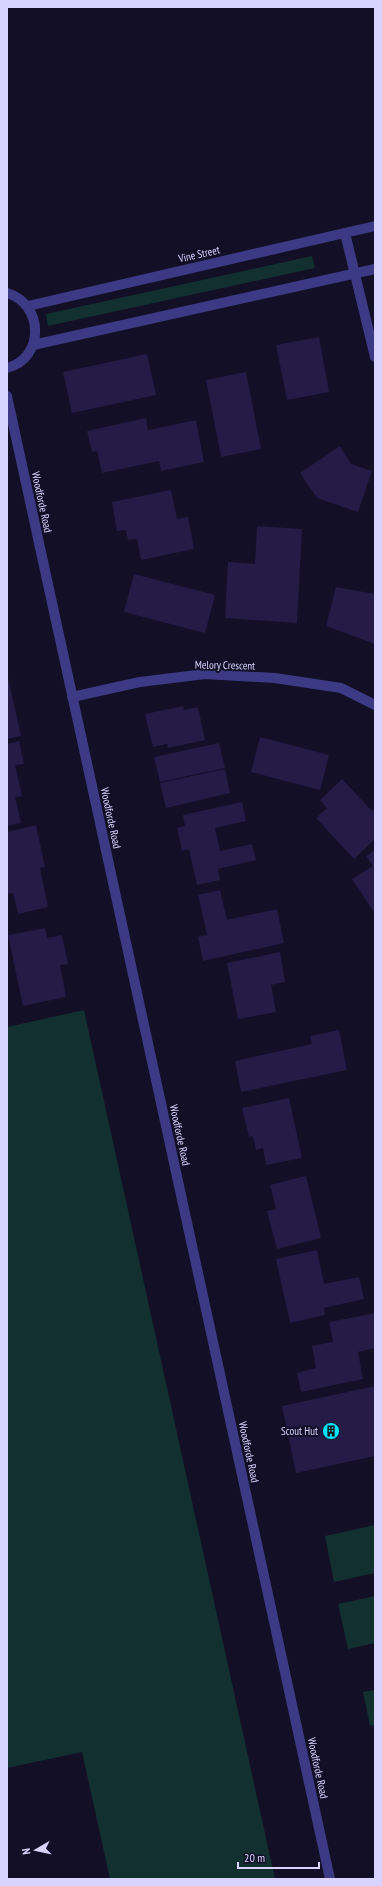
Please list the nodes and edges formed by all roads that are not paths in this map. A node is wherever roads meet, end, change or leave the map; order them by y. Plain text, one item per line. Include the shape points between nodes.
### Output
1 (375, 226) edge
2 (345, 233) junction
3 (375, 269) edge
4 (354, 274) junction
5 (7, 293) edge
6 (28, 306) junction
7 (33, 345) junction
8 (375, 357) edge
9 (7, 368) edge
10 (7, 396) edge
11 (72, 697) junction
12 (375, 705) edge
13 (330, 1879) edge

1 - 2 street, Vine Street
2 - 4 street
2 - 6 street, Vine Street
3 - 4 street
4 - 7 street
4 - 8 street
5 - 6 street via 19,298
6 - 7 street via 34,318 36,332
7 - 9 street via 21,362
10 - 11 street, Woodforde Road
11 - 12 street, Melory Crescent via 140,682 205,674 275,678 341,688
11 - 13 street, Woodforde Road

